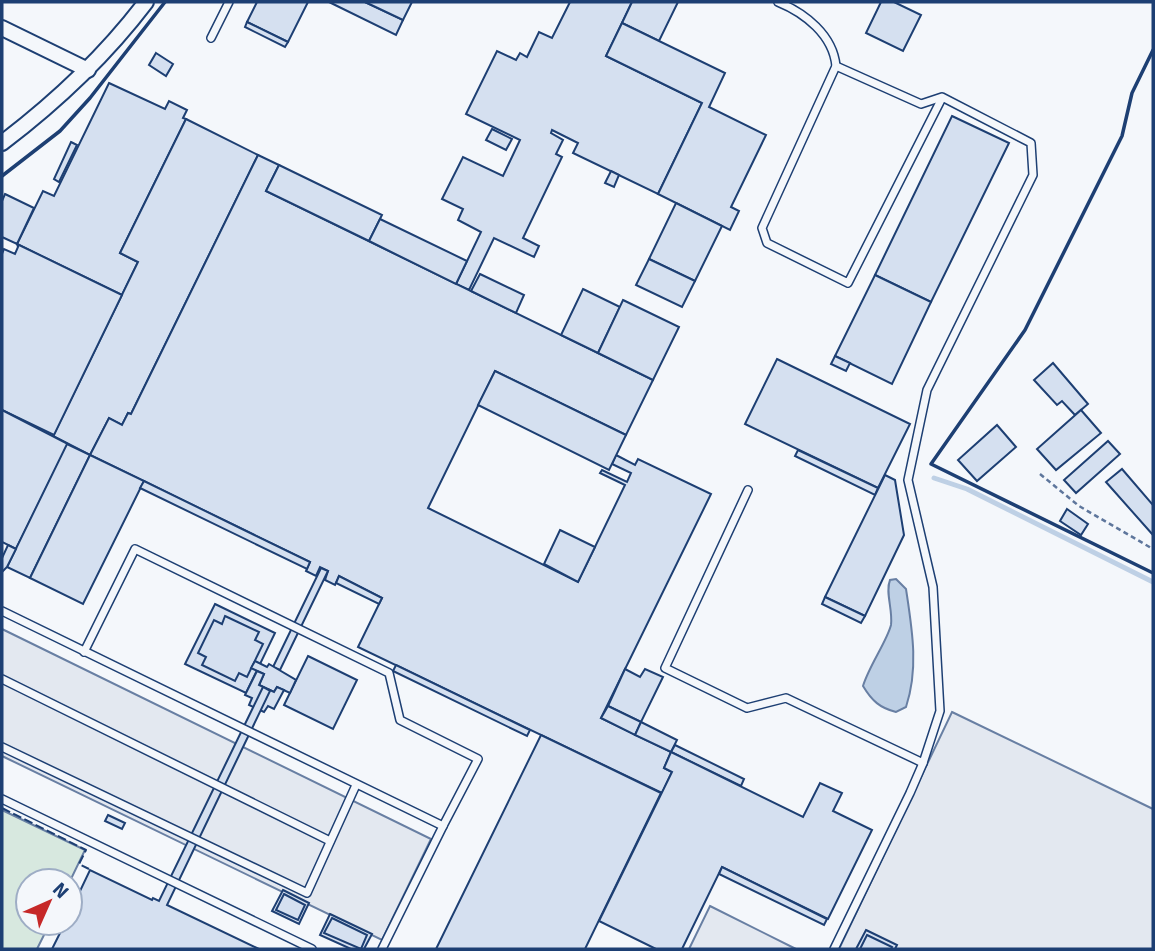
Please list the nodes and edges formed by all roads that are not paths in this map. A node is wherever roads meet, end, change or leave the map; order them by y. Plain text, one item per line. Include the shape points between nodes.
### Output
1 (146, 2) edge
2 (229, 2) edge
3 (778, 2) edge
4 (2, 28) edge
5 (211, 38) dead end
6 (836, 66) junction
7 (88, 70) junction
8 (942, 97) junction
9 (2, 143) edge
10 (748, 490) dead end
11 (2, 611) edge
12 (85, 652) junction
13 (2, 679) edge
14 (2, 747) edge
15 (923, 763) junction
16 (356, 785) junction
17 (2, 799) edge
18 (443, 826) junction
19 (330, 841) junction
20 (312, 949) edge
21 (382, 949) edge
22 (834, 949) edge

1 - 7 street
2 - 5 lane
3 - 6 lane via 792,7 821,31 834,52
4 - 7 street
6 - 8 lane via 921,104
6 - 8 lane via 762,228 767,243 848,283
7 - 9 street
8 - 15 lane via 1031,143 1033,175 927,390 912,457 908,480 933,587 940,711
10 - 15 lane via 665,668 747,708 786,698
11 - 12 lane
12 - 16 lane
12 - 18 lane via 135,549 389,673 400,720 478,759
13 - 19 lane
14 - 19 lane via 307,892
15 - 22 lane
16 - 18 lane
16 - 19 lane
17 - 20 lane
18 - 21 lane

